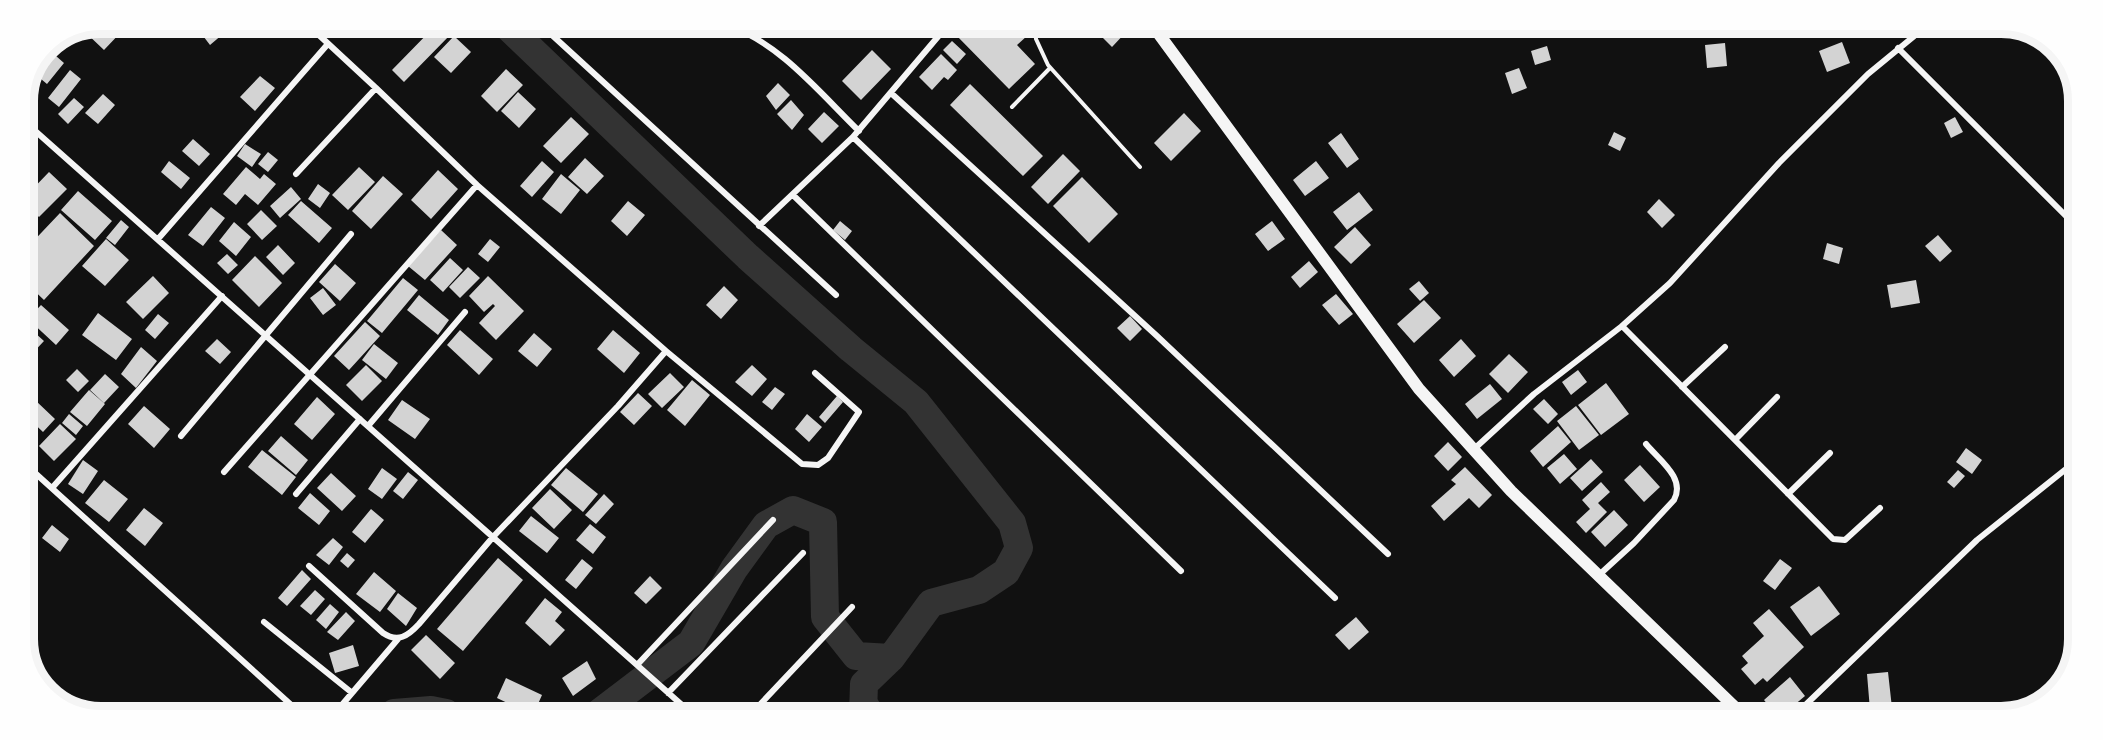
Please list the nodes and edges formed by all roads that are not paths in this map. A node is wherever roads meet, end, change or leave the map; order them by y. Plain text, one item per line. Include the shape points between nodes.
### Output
1 (317, 34) edge
2 (551, 34) edge
3 (747, 34) edge
4 (940, 34) edge
5 (1037, 34) edge
6 (1159, 34) edge
7 (1916, 34) edge
8 (327, 45) junction
9 (1898, 48) junction
10 (1050, 68) junction
11 (376, 88) junction
12 (891, 93) junction
13 (1012, 107) dead end
14 (34, 130) edge
15 (859, 131) junction
16 (854, 137) junction
17 (1140, 167) dead end
18 (296, 174) dead end
19 (477, 185) junction
20 (794, 196) junction
21 (2068, 218) edge
22 (759, 226) junction
23 (351, 234) dead end
24 (158, 239) junction
25 (836, 295) dead end
26 (222, 296) junction
27 (465, 312) dead end
28 (1622, 326) junction
29 (265, 334) junction
30 (1725, 346) dead end
31 (666, 351) junction
32 (815, 373) dead end
33 (311, 375) junction
34 (1682, 387) junction
35 (1777, 398) dead end
36 (360, 419) junction
37 (368, 426) junction
38 (180, 436) dead end
39 (1735, 440) junction
40 (1646, 444) dead end
41 (1473, 451) junction
42 (1830, 453) dead end
43 (2068, 467) edge
44 (224, 472) dead end
45 (35, 473) edge
46 (52, 488) junction
47 (296, 494) dead end
48 (1788, 494) junction
49 (1880, 508) dead end
50 (773, 520) dead end
51 (493, 537) junction
52 (803, 553) dead end
53 (1388, 554) dead end
54 (309, 566) dead end
55 (1181, 571) dead end
56 (1599, 575) junction
57 (1335, 598) dead end
58 (852, 607) dead end
59 (264, 622) dead end
60 (398, 639) junction
61 (637, 665) junction
62 (351, 692) junction
63 (669, 693) junction
64 (292, 706) edge
65 (340, 706) edge
66 (683, 706) edge
67 (759, 706) edge
68 (1733, 706) edge
69 (1804, 706) edge

1 - 8 street
2 - 22 street
3 - 15 street via 779,55
4 - 12 street
5 - 10 lane via 1041,54
6 - 41 highway via 1419,389
7 - 9 street
8 - 11 street
8 - 24 street
9 - 21 street
9 - 28 street via 1772,170 1670,284
10 - 13 lane
10 - 17 lane
11 - 18 street
11 - 19 street
12 - 15 street
12 - 53 street via 1149,328
14 - 24 street
15 - 16 street
16 - 20 street
16 - 57 street
19 - 31 street
19 - 33 street
20 - 22 street
20 - 55 street
22 - 25 street
23 - 29 street
24 - 26 street
26 - 29 street
26 - 46 street
27 - 37 street
28 - 34 street
28 - 41 street via 1541,388
29 - 33 street
29 - 38 street
30 - 34 street
31 - 32 street via 802,464 818,465 828,458 859,412
31 - 51 street
33 - 36 street
33 - 44 street
34 - 39 street
35 - 39 street
36 - 37 street
36 - 47 street
37 - 51 street
39 - 48 street
40 - 56 street via 1677,481 1678,492 1634,543
41 - 56 highway
42 - 48 street
43 - 69 street via 1977,540
45 - 46 street
46 - 64 street
48 - 49 street via 1839,541 1850,538
50 - 61 street
51 - 60 street via 420,624
51 - 61 street
52 - 63 street
54 - 60 street via 383,633
56 - 68 highway
58 - 67 street
59 - 62 street
60 - 62 street
61 - 63 street
62 - 65 street
63 - 66 street

